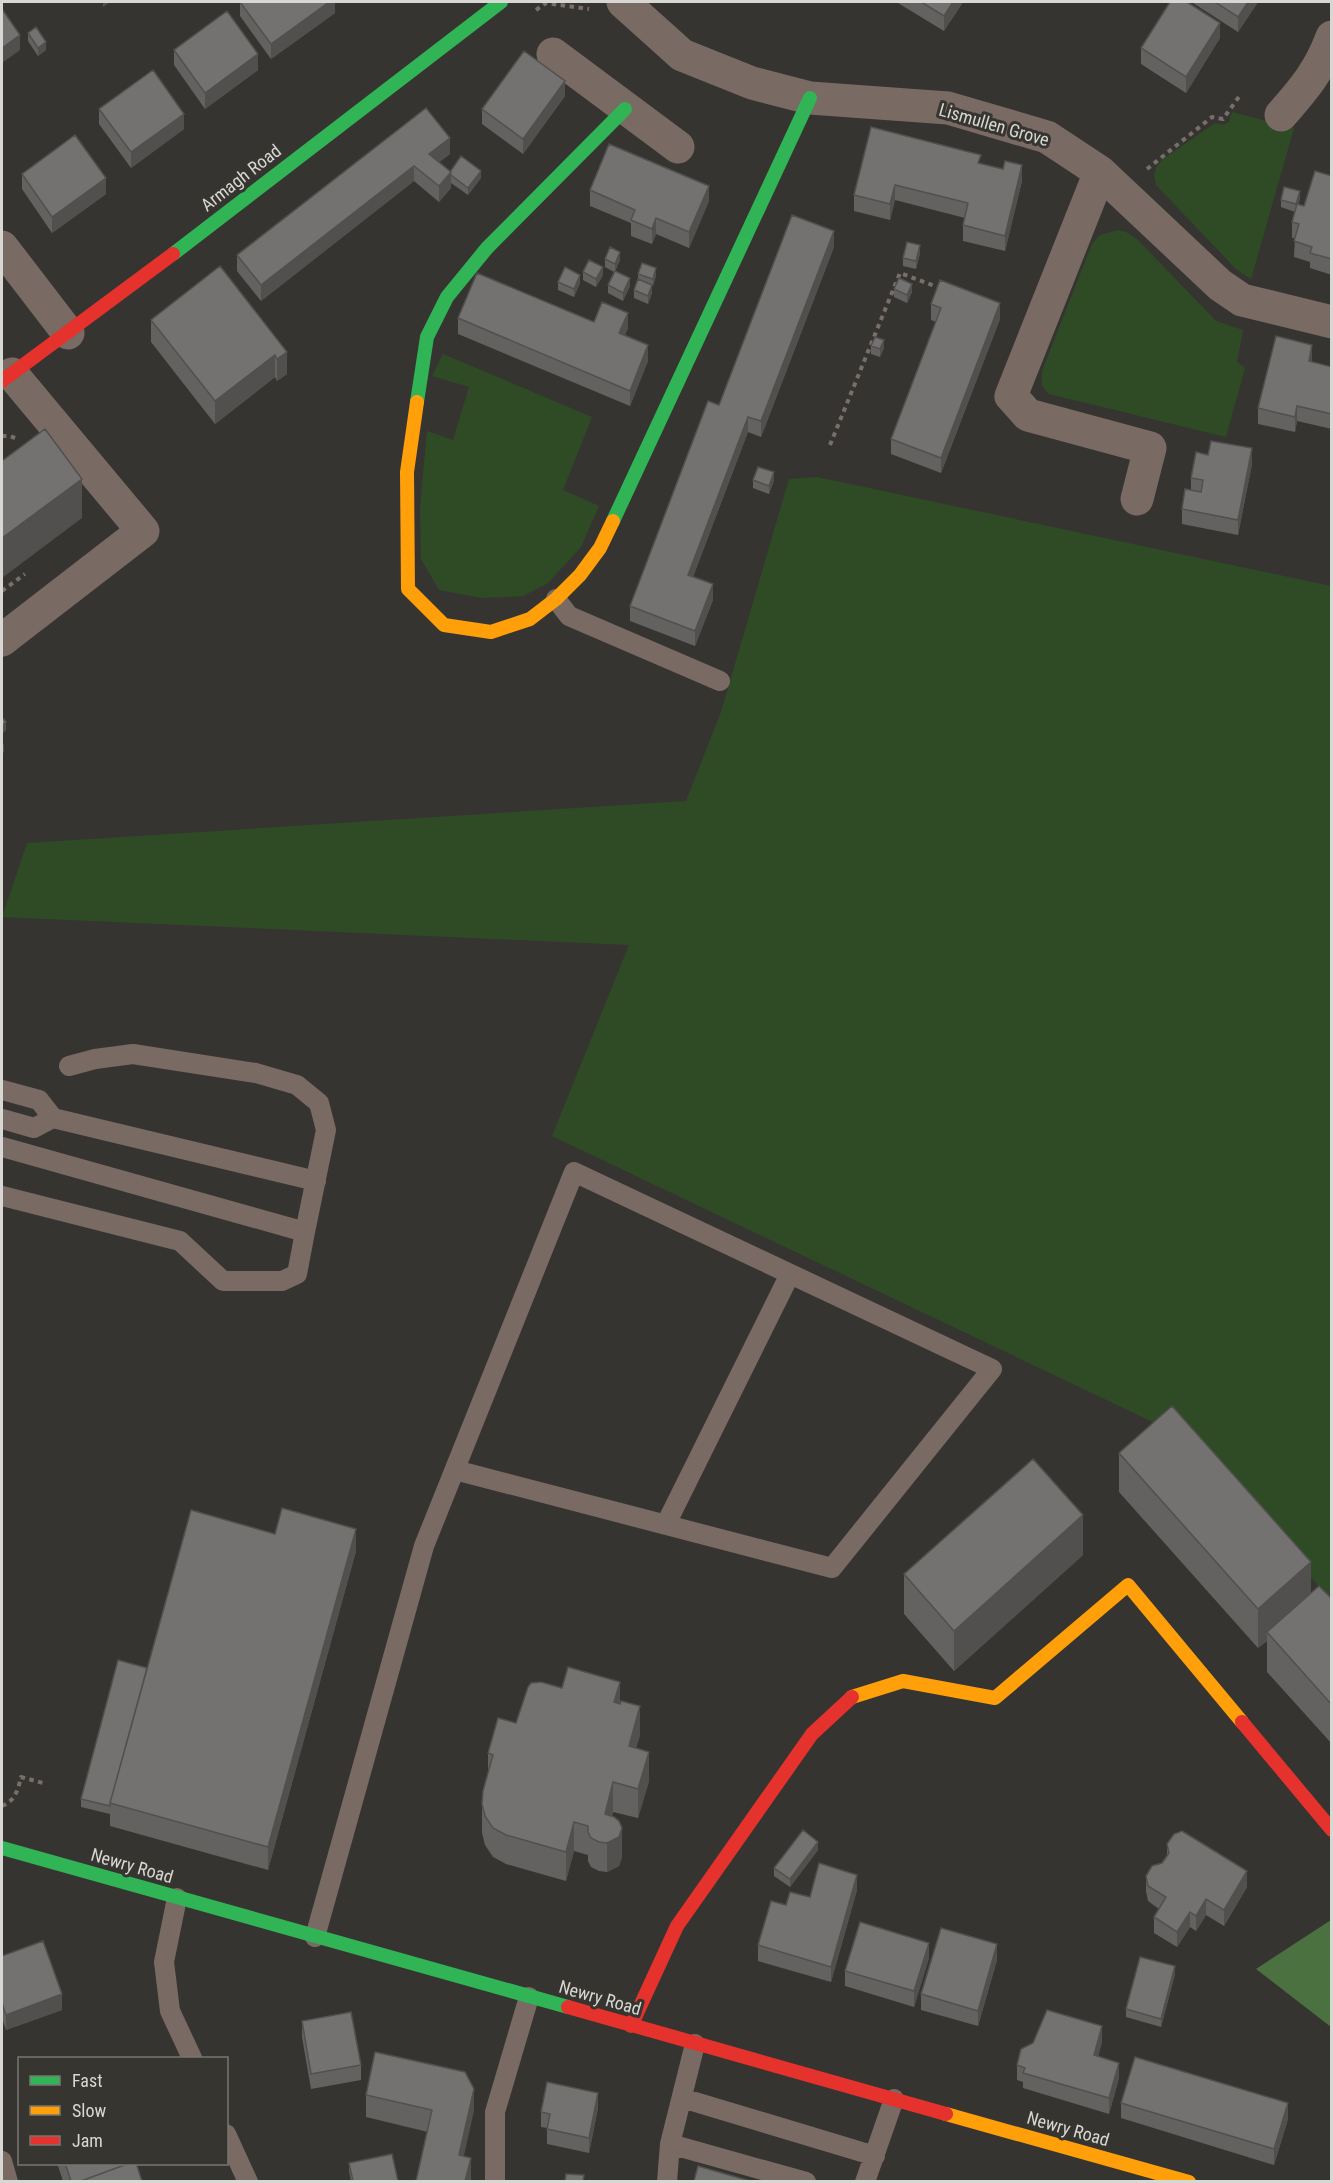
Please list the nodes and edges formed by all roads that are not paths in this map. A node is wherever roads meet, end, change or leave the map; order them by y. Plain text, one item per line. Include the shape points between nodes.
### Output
1 (501, 2) edge
2 (608, 6) edge
3 (1332, 37) edge
4 (553, 54) dead end
5 (810, 98) junction
6 (626, 109) junction
7 (1281, 115) dead end
8 (678, 147) dead end
9 (1100, 172) junction
10 (2, 247) edge
11 (1332, 322) edge
12 (68, 333) junction
13 (7, 377) edge
14 (1137, 500) dead end
15 (556, 599) junction
16 (2, 640) edge
17 (720, 681) dead end
18 (69, 1066) dead end
19 (2, 1090) edge
20 (53, 1118) junction
21 (2, 1119) edge
22 (2, 1153) edge
23 (316, 1181) junction
24 (2, 1196) edge
25 (305, 1232) junction
26 (790, 1274) junction
27 (455, 1470) junction
28 (666, 1524) junction
29 (1332, 1830) edge
30 (2, 1848) edge
31 (177, 1898) junction
32 (315, 1937) junction
33 (529, 1997) junction
34 (631, 2026) junction
35 (695, 2044) junction
36 (192, 2057) edge
37 (682, 2098) junction
38 (894, 2099) junction
39 (228, 2138) edge
40 (670, 2144) junction
41 (875, 2156) junction
42 (2, 2162) edge
43 (8, 2181) edge
44 (248, 2181) edge
45 (495, 2181) edge
46 (667, 2181) edge
47 (806, 2181) edge
48 (865, 2181) edge
49 (1189, 2181) edge

1 - 12 street, Armagh Road
2 - 5 street, Lismullen Grove via 682,55 752,83
3 - 7 street via 1324,60
4 - 6 street
5 - 9 street, Lismullen Grove via 948,108 1047,136
5 - 15 street via 600,548
6 - 8 street
6 - 15 street via 487,248 447,297 427,337 407,472 408,589 444,626 491,632 530,619
9 - 11 street, Lismullen Grove via 1220,285 1242,300
9 - 14 street via 1011,396 1028,415 1150,448
10 - 12 street
12 - 13 street, Armagh Road
13 - 16 street via 143,531
15 - 17 lane via 569,616
18 - 23 lane via 133,1054 256,1073 297,1085 319,1104 326,1130
19 - 20 lane via 39,1100
20 - 21 lane via 34,1128
20 - 23 lane
22 - 25 lane
23 - 25 lane
24 - 25 lane via 180,1240 223,1281 282,1281 297,1274
26 - 27 lane via 574,1172
26 - 28 lane
26 - 28 lane via 992,1369 832,1568
27 - 28 lane
27 - 32 lane via 424,1546
29 - 34 street via 1128,1584 996,1698 903,1681 854,1695 813,1734 677,1926
30 - 31 street, Newry Road
31 - 32 street, Newry Road
31 - 36 lane via 164,1962 170,2011
32 - 33 street, Newry Road
33 - 34 street, Newry Road
33 - 45 lane via 495,2112
34 - 35 street, Newry Road
35 - 37 lane
35 - 38 street, Newry Road
37 - 40 lane
37 - 41 lane
38 - 41 lane
38 - 49 street, Newry Road
39 - 44 lane
40 - 46 lane
40 - 47 lane
41 - 48 lane
42 - 43 lane

